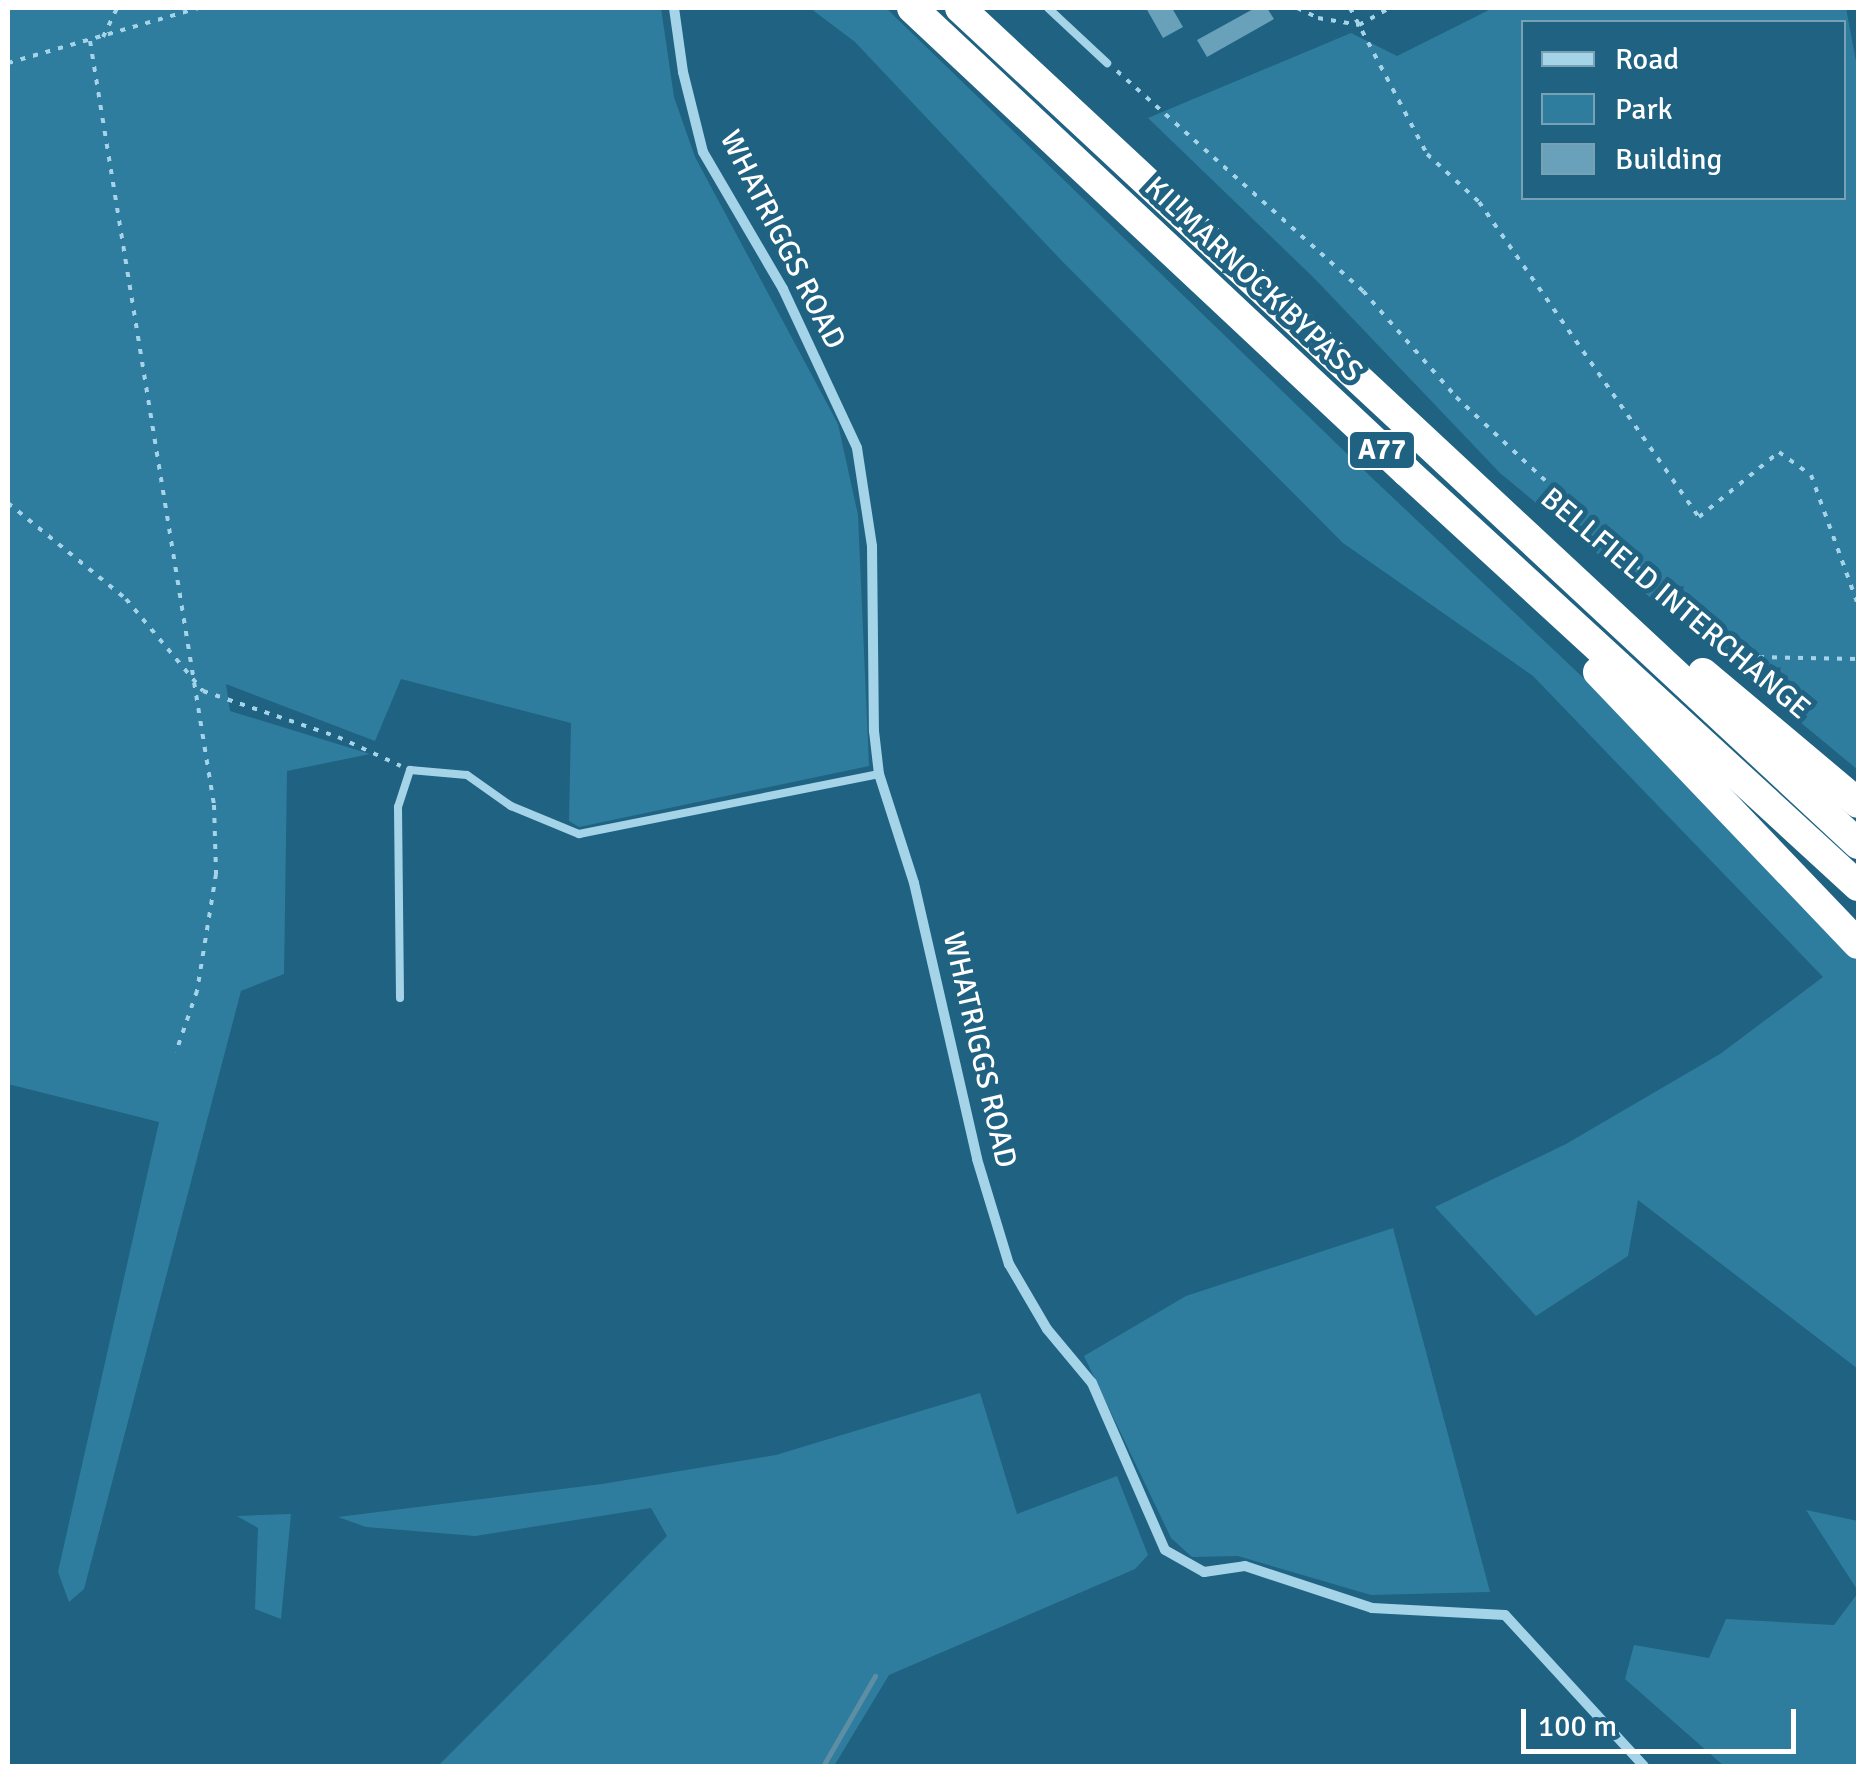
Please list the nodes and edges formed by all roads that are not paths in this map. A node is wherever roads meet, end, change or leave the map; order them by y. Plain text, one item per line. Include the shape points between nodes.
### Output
1 (674, 8) edge
2 (912, 8) edge
3 (960, 8) edge
4 (1048, 8) edge
5 (1107, 62) road end
6 (1448, 459) junction
7 (1406, 472) junction
8 (879, 774) junction
9 (1858, 804) edge
10 (1858, 844) edge
11 (1858, 886) edge
12 (1858, 944) edge
13 (400, 998) dead end
14 (1644, 1766) edge

1 - 8 street, WHATRIGGS ROAD via 703,152 783,288 857,448 872,546
2 - 7 highway, KILMARNOCK BYPASS / A77
3 - 6 highway, KILMARNOCK BYPASS / A77
4 - 5 lane
6 - 9 highway, BELLFIELD INTERCHANGE / A77
6 - 10 highway, KILMARNOCK BYPASS / A77
7 - 11 highway, KILMARNOCK BYPASS / A77
7 - 12 highway, A77
8 - 13 lane via 579,834 512,806 467,774 410,770 398,807
8 - 14 street, WHATRIGGS ROAD via 914,883 977,1158 1010,1264 1046,1329 1092,1383 1165,1550 1204,1572 1245,1566 1372,1608 1505,1616

